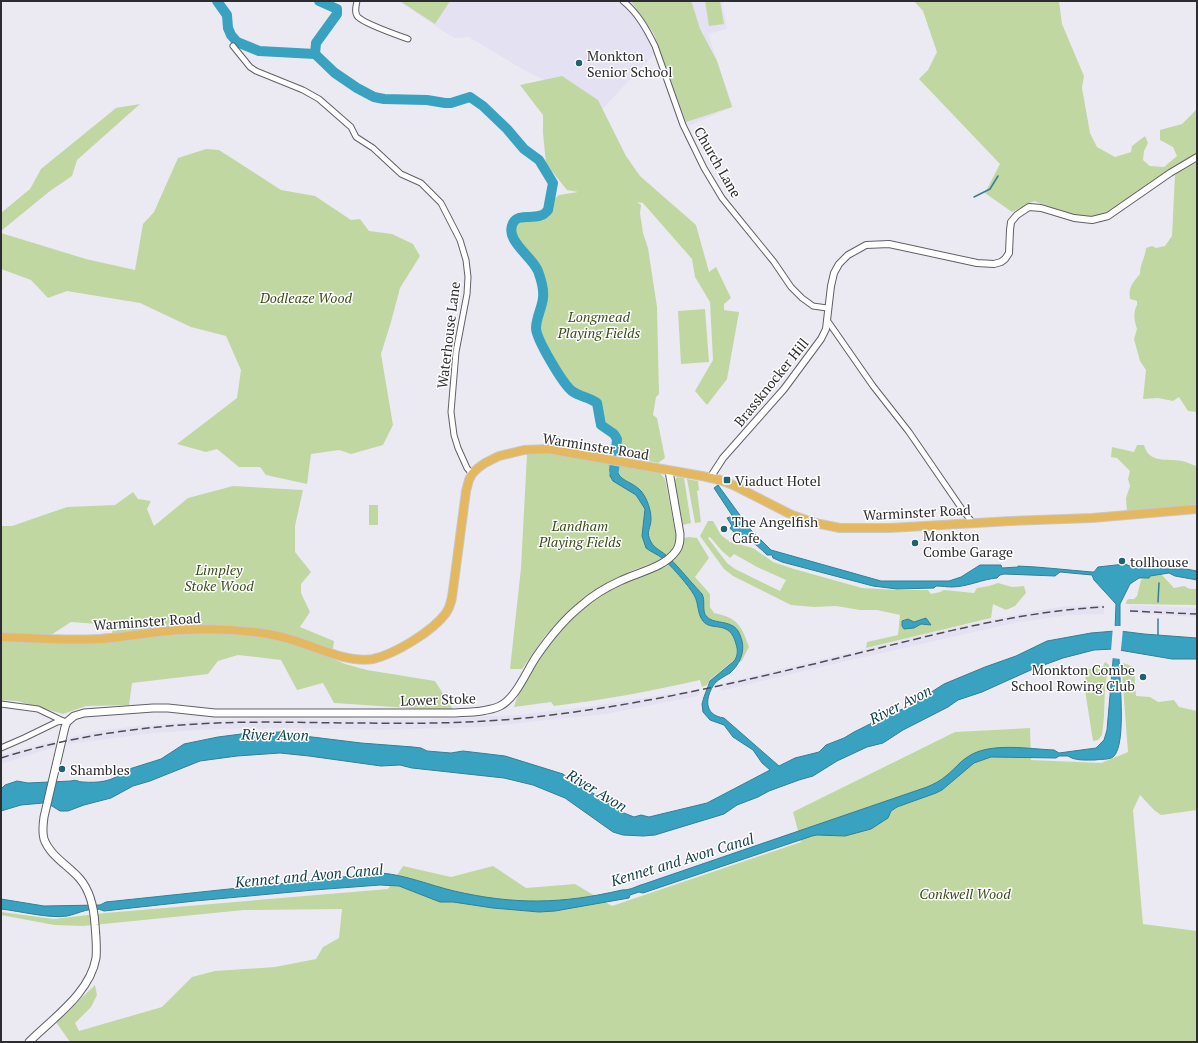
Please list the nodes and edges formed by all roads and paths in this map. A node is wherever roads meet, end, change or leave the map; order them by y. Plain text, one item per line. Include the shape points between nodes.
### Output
1 (357, 1) edge
2 (623, 1) edge
3 (408, 39) dead end
4 (233, 46) dead end
5 (1197, 157) edge
6 (828, 308) junction
7 (827, 320) junction
8 (669, 471) junction
9 (472, 474) junction
10 (712, 475) junction
11 (1197, 509) edge
12 (973, 523) junction
13 (1, 636) edge
14 (1, 704) edge
15 (65, 721) junction
16 (1, 748) edge
17 (29, 1042) edge

1 - 3 street via 358,17
2 - 6 street, Church Lane via 636,13 655,46 682,125 722,198 791,287 813,306
4 - 9 street, Waterhouse Lane via 256,71 320,99 351,127 356,137 374,148 401,174 421,183 441,203 460,240 468,277 456,352 451,412 458,448
5 - 6 street, Brassknocker Hill via 1170,172 1108,216 1092,220 1074,218 1029,207 1011,222 1009,252 1005,259 994,264 977,263 889,244 866,245 848,255 839,264 834,273
6 - 7 street, Brassknocker Hill
7 - 10 street, Brassknocker Hill via 822,339 784,389 723,458
7 - 12 street
8 - 9 highway, Warminster Road via 548,449 532,449 511,452 485,463
8 - 10 highway, Warminster Road
8 - 15 main road, Lower Stoke via 680,534 678,548 664,562 612,584 582,604 554,632 513,694 492,709 455,713 215,713 152,708 92,711
9 - 13 highway, Warminster Road via 466,491 451,603 447,612 431,629 382,656 353,659 282,637 243,631 181,630 100,639
10 - 12 highway, Warminster Road via 792,515 832,527 861,529
11 - 12 highway, Warminster Road via 1092,518
14 - 15 street via 38,709
15 - 16 street
15 - 17 main road via 43,833 56,856 86,886 95,918 96,957 93,970 80,993

